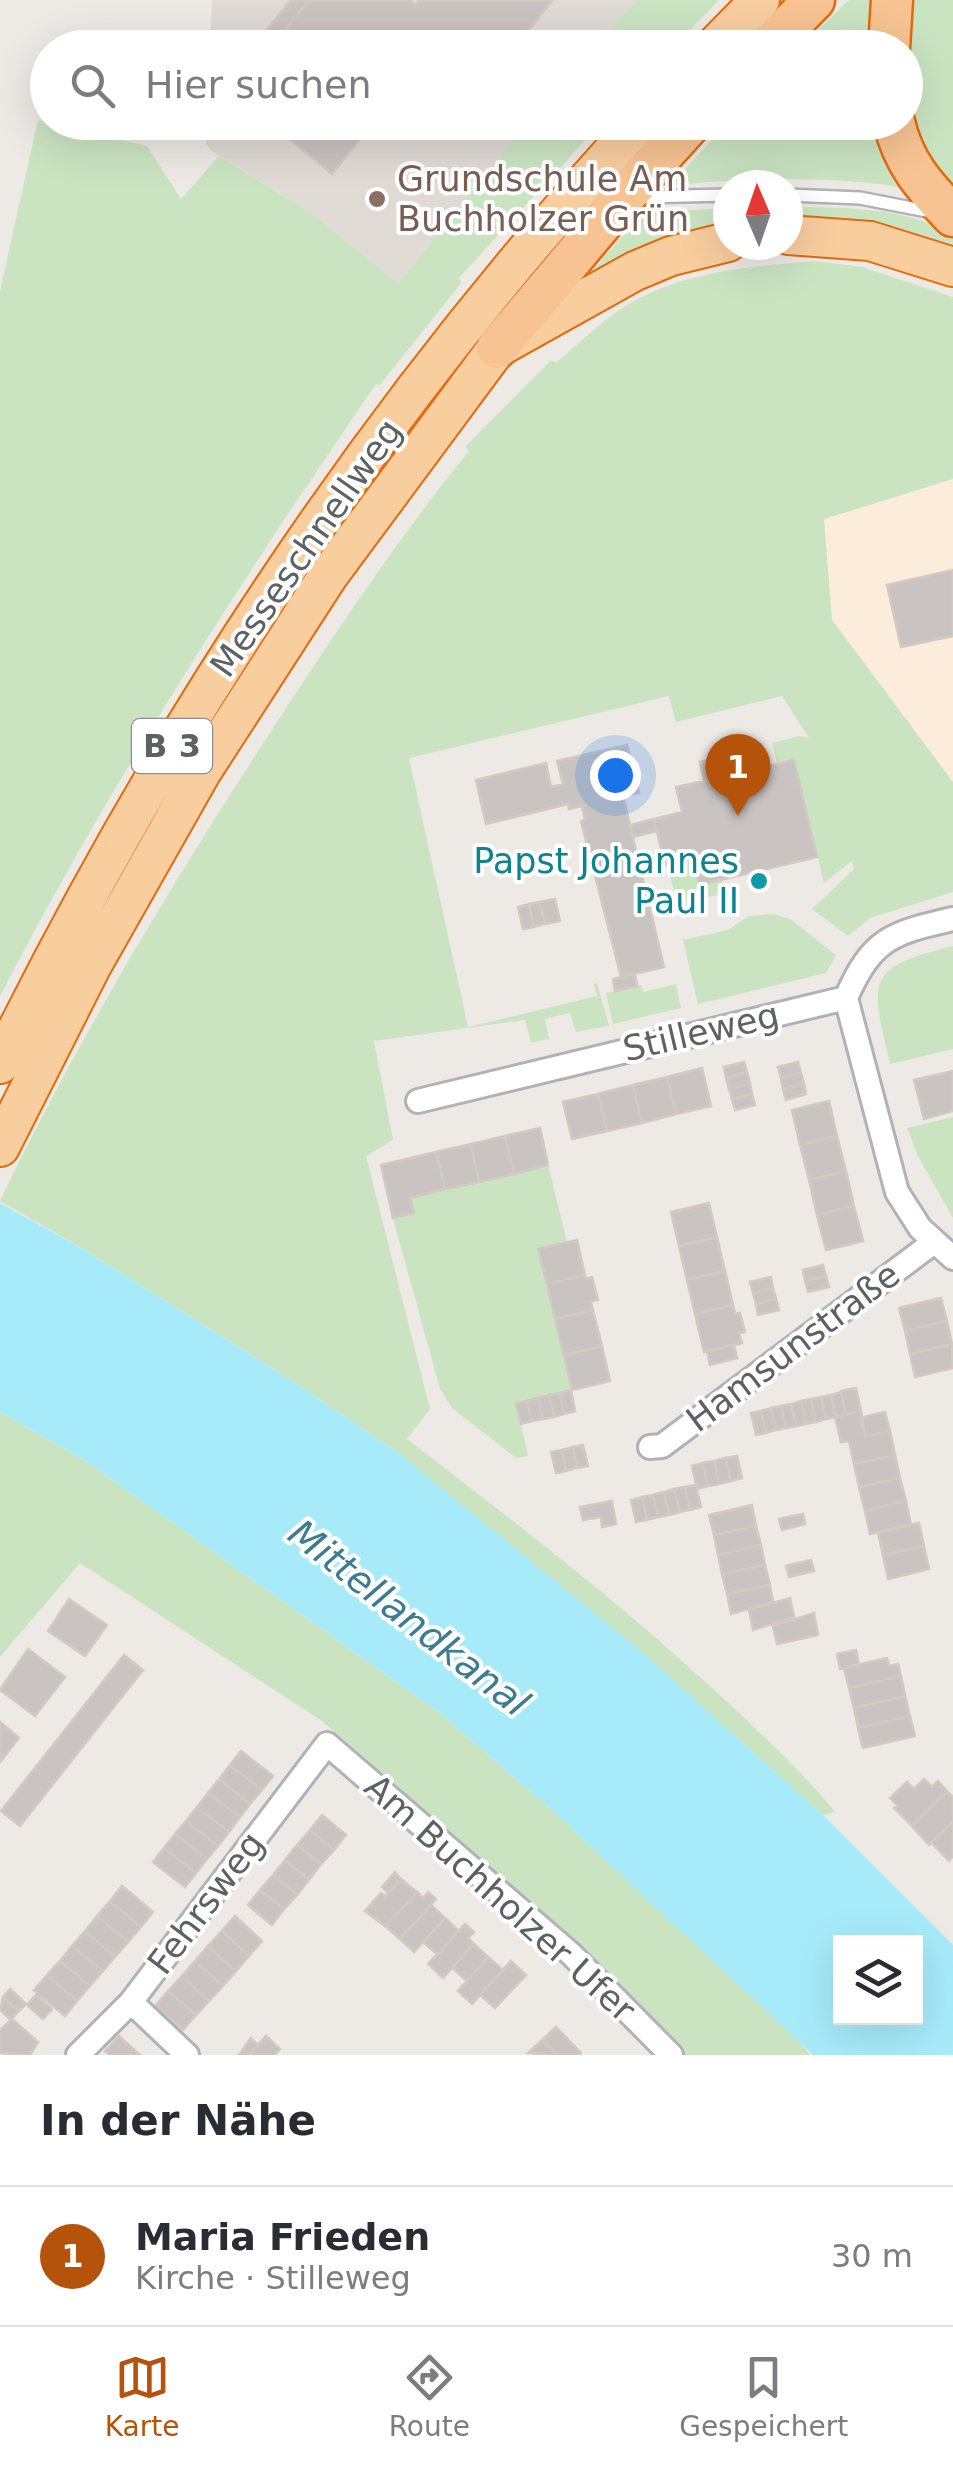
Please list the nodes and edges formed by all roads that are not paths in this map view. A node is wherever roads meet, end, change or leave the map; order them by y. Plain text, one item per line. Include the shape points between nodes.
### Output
1 (760, 0) edge
2 (814, 0) edge
3 (892, 0) edge
4 (731, 30) edge
5 (785, 30) edge
6 (890, 30) edge
7 (627, 140) edge
8 (676, 140) edge
9 (898, 140) edge
10 (713, 195) edge
11 (803, 196) edge
12 (623, 198) junction
13 (953, 217) edge
14 (803, 236) edge
15 (713, 246) edge
16 (953, 267) edge
17 (483, 336) junction
18 (953, 919) edge
19 (846, 998) junction
20 (0, 1064) edge
21 (418, 1101) dead end
22 (0, 1147) edge
23 (934, 1242) junction
24 (953, 1258) edge
25 (650, 1447) dead end
26 (327, 1744) joint
27 (131, 2002) junction
28 (646, 2046) edge
29 (78, 2055) edge
30 (187, 2055) edge
31 (671, 2055) edge

1 - 4 highway
2 - 5 highway
3 - 6 highway
7 - 17 highway, Messeschnellweg / B 3
8 - 12 highway
9 - 13 highway via 918,181
10 - 12 lane
11 - 13 lane via 860,198
12 - 17 highway
14 - 16 highway via 870,241
15 - 17 highway via 671,256
17 - 20 highway, Messeschnellweg / B 3 via 374,446 226,658 54,954
17 - 22 highway, Messeschnellweg / B 3 via 409,464 328,576 151,856
18 - 19 street via 881,943 861,964
19 - 21 street, Stilleweg
19 - 23 street, Hamsunstraße via 897,1192
23 - 24 street, Hamsunstraße
23 - 25 street, Hamsunstraße via 662,1446
26 - 27 street, Fehrsweg
26 - 28 street, Am Buchholzer Ufer via 571,1954
27 - 29 street, Fehrsweg
27 - 30 street
28 - 31 street, Am Buchholzer Ufer

